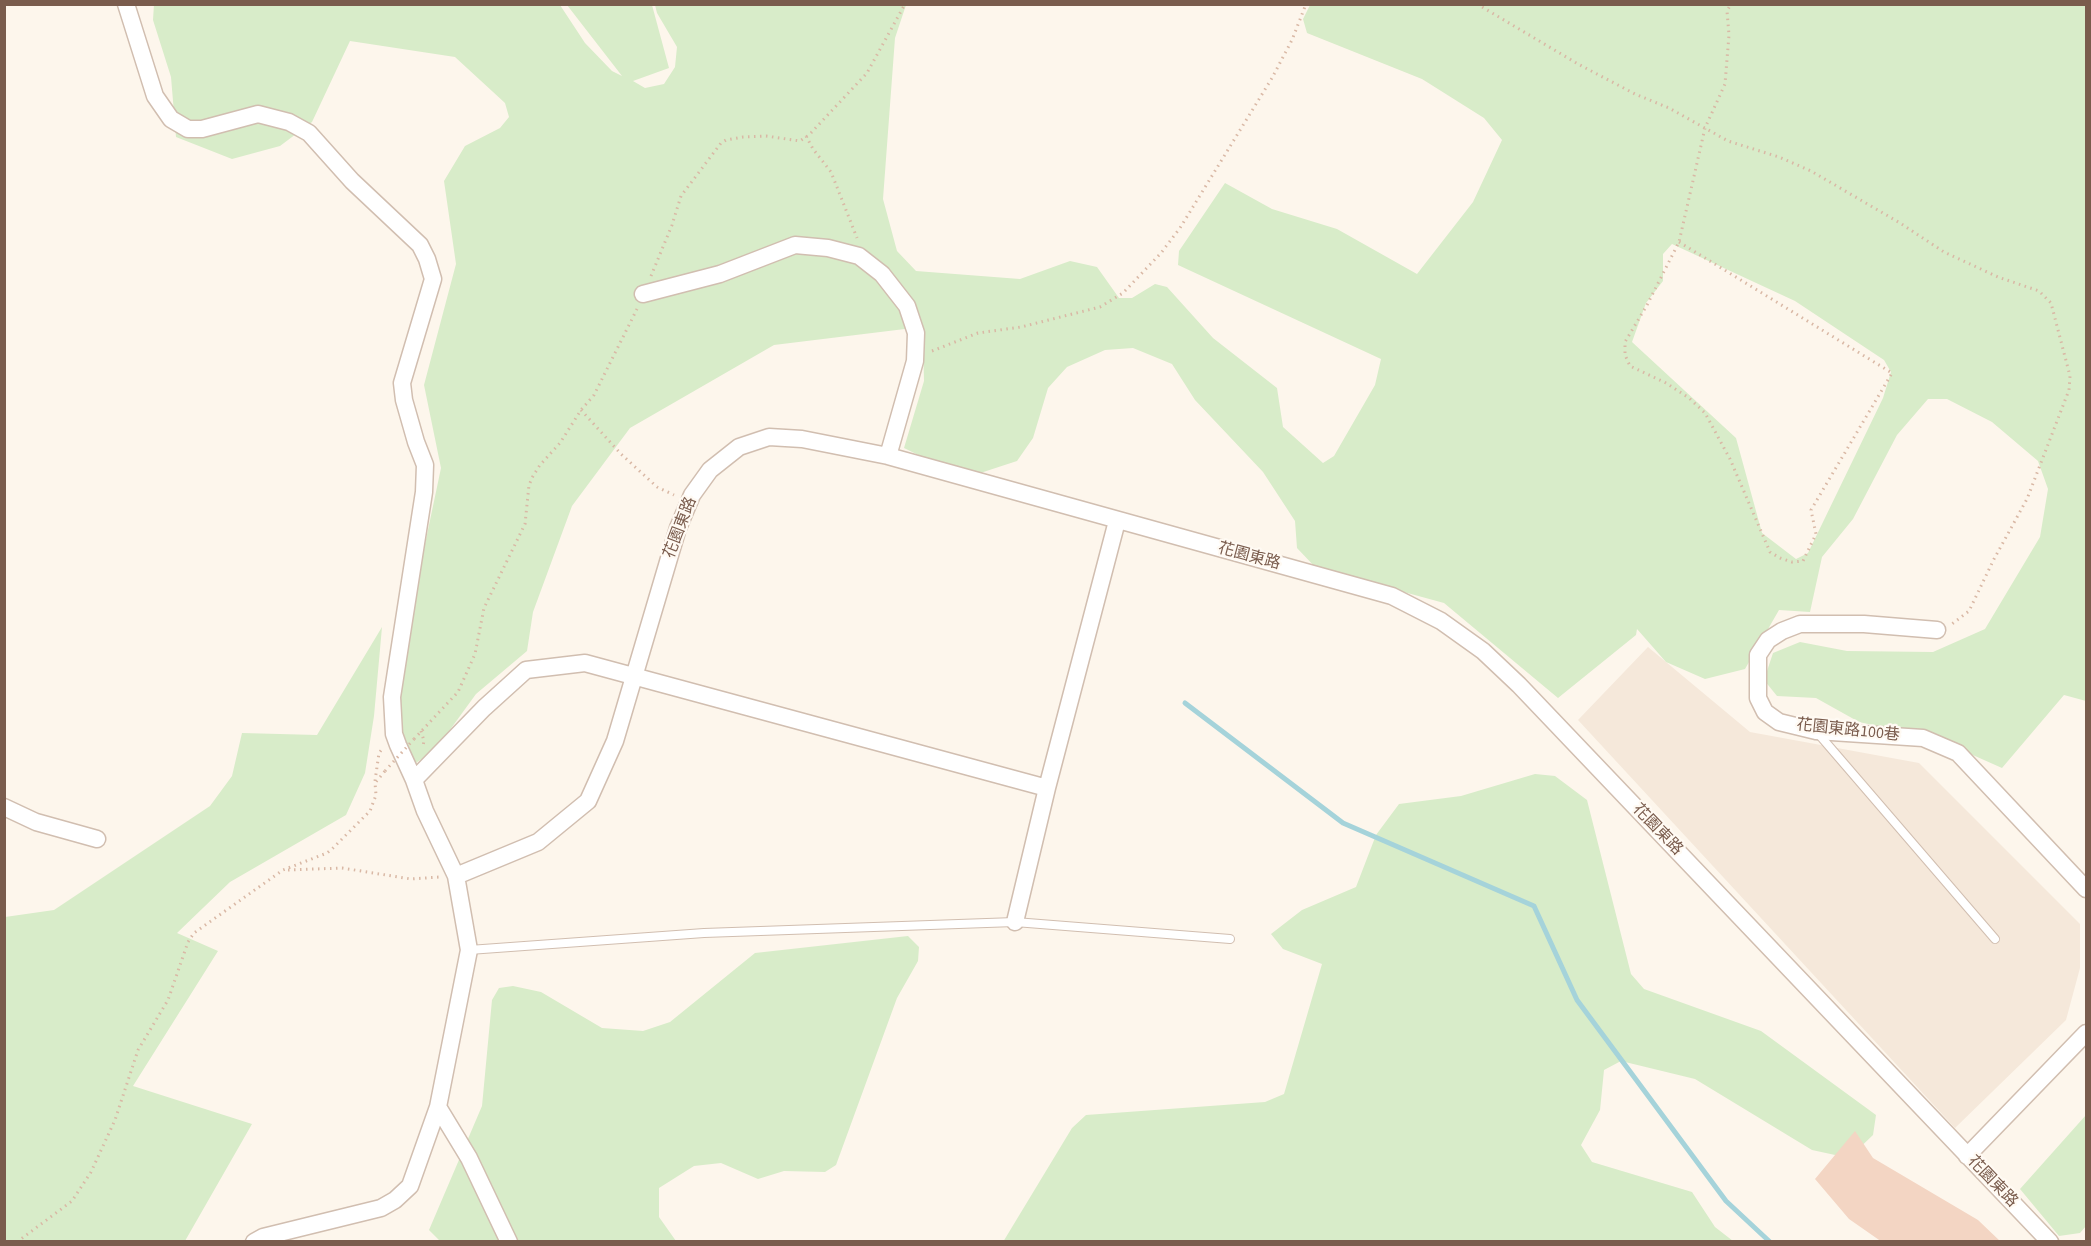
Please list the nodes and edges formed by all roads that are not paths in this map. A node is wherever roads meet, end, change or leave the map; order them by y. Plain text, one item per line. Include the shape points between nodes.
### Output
1 (126, 4) edge
2 (644, 294) road end
3 (888, 456) junction
4 (1117, 521) junction
5 (1937, 630) road end
6 (634, 677) junction
7 (1816, 731) junction
8 (414, 780) junction
9 (1047, 788) junction
10 (4, 807) edge
11 (97, 839) dead end
12 (456, 876) junction
13 (2086, 889) edge
14 (1015, 922) junction
15 (1230, 939) dead end
16 (1995, 939) dead end
17 (469, 950) junction
18 (2086, 1033) edge
19 (438, 1107) junction
20 (1967, 1156) junction
21 (254, 1242) edge
22 (509, 1242) edge
23 (2050, 1242) edge

1 - 8 street via 155,96 171,118 188,129 258,114 289,122 309,134 351,181 420,245 427,259 433,279 402,383 425,465 424,492 392,697 394,734
2 - 3 street via 720,274 795,245 859,256 882,274 907,306 916,333 915,361
3 - 4 street, 花園東路
3 - 6 street, 花園東路 via 769,436 739,447 710,470 678,528
4 - 9 street
4 - 20 street, 花園東路 via 1392,597 1441,621 1483,651
5 - 7 street, 花園東路100巷 via 1800,624 1768,640 1758,655 1758,698 1766,712 1779,722
6 - 8 street via 585,663 526,670
6 - 9 street
6 - 12 street, 花園東路 via 615,741 588,801 538,843
7 - 13 street, 花園東路100巷 via 1923,738 1958,753
7 - 16 lane
8 - 12 street
9 - 14 street
10 - 11 street via 36,822
12 - 17 street
14 - 15 lane
14 - 17 lane via 704,933
17 - 19 street
18 - 20 street
19 - 21 street via 410,1186 394,1200 381,1208
19 - 22 street via 469,1158
20 - 23 street, 花園東路

